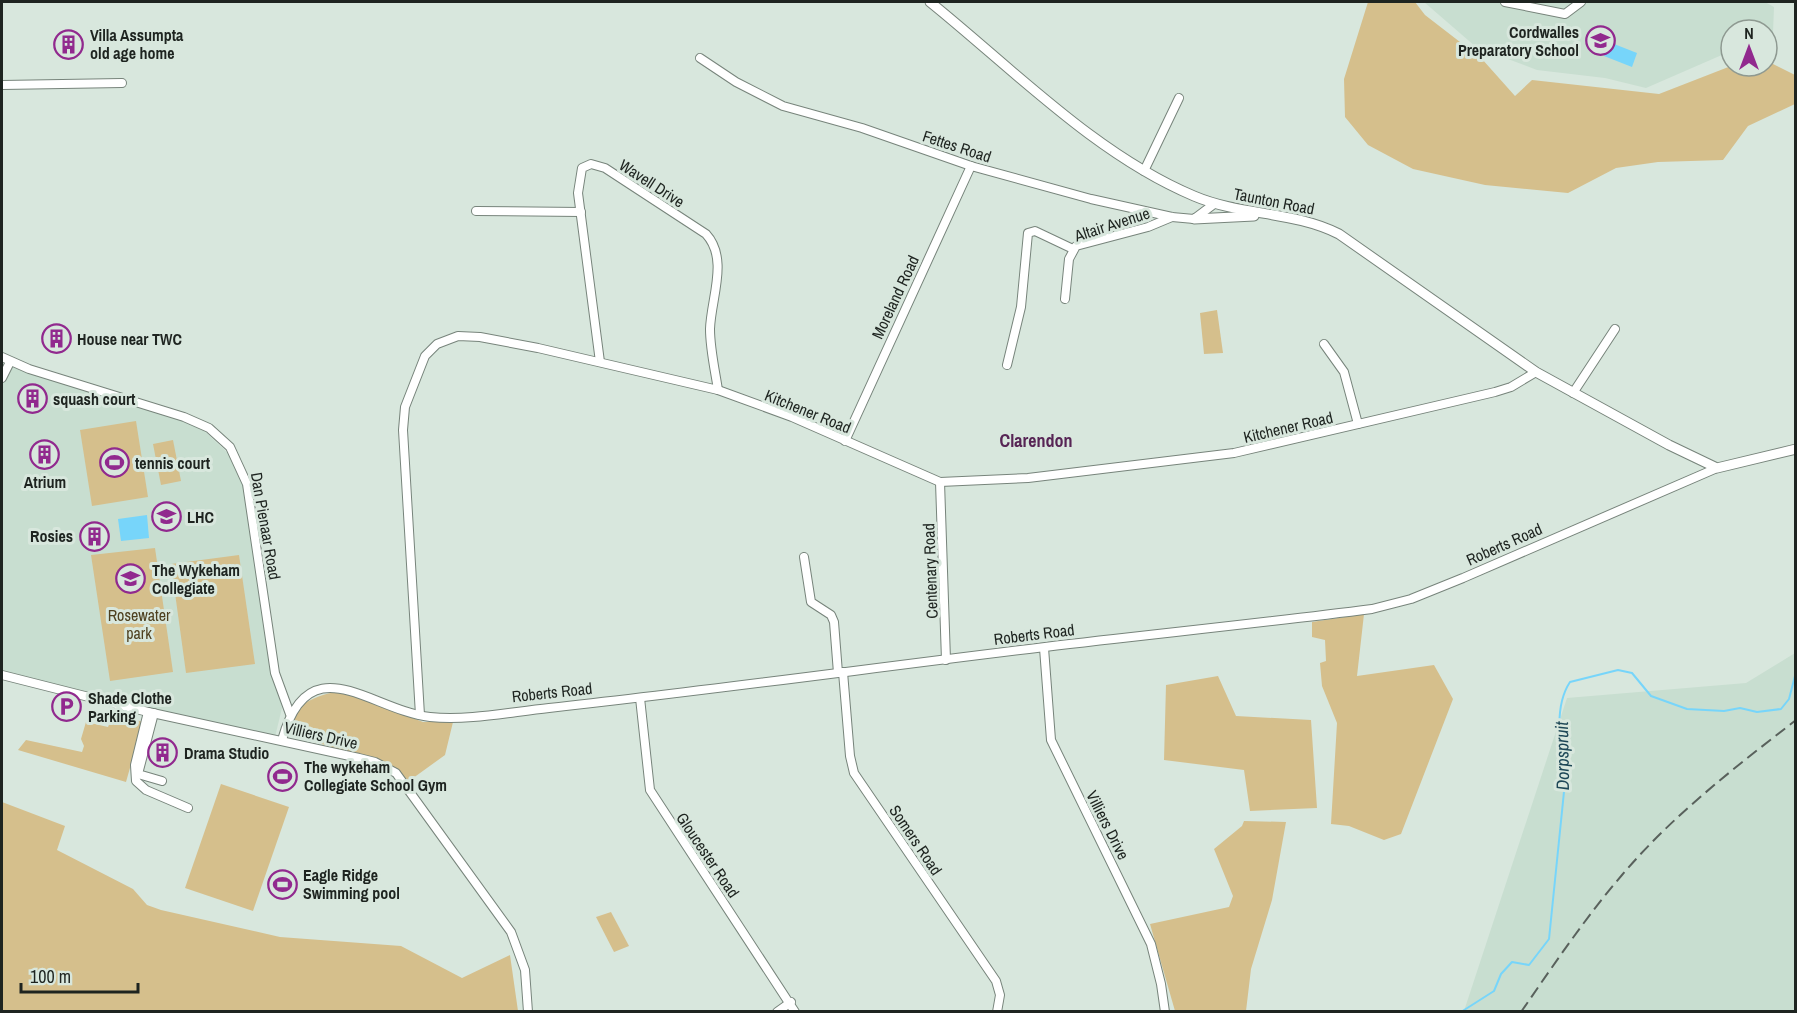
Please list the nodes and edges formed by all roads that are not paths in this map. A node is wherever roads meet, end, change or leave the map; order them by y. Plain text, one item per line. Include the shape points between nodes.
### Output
1 (930, 2) edge
2 (1505, 2) edge
3 (1581, 2) edge
4 (700, 58) dead end
5 (122, 82) dead end
6 (2, 85) edge
7 (1179, 98) dead end
8 (971, 166) junction
9 (1144, 171) junction
10 (1214, 204) junction
11 (476, 210) dead end
12 (581, 212) junction
13 (1262, 214) junction
14 (1172, 218) junction
15 (1194, 219) junction
16 (1073, 249) junction
17 (1065, 299) dead end
18 (1614, 329) dead end
19 (1324, 344) dead end
20 (2, 357) edge
21 (10, 362) junction
22 (600, 363) junction
23 (1007, 365) dead end
24 (1536, 372) junction
25 (2, 378) edge
26 (718, 390) junction
27 (1573, 393) junction
28 (1358, 424) junction
29 (845, 441) junction
30 (1796, 449) edge
31 (1717, 468) junction
32 (940, 482) junction
33 (804, 557) dead end
34 (1044, 648) junction
35 (946, 660) junction
36 (840, 672) junction
37 (2, 675) edge
38 (639, 698) junction
39 (151, 712) junction
40 (290, 714) junction
41 (420, 715) junction
42 (282, 740) junction
43 (162, 781) dead end
44 (188, 808) dead end
45 (791, 1002) junction
46 (528, 1011) edge
47 (777, 1011) edge
48 (795, 1011) edge
49 (997, 1011) edge
50 (1165, 1011) edge

1 - 9 street, Taunton Road via 1057,107
2 - 3 street via 1564,14
4 - 8 street, Fettes Road via 783,106 862,128
5 - 6 street
7 - 9 street
8 - 14 street, Fettes Road
8 - 29 street, Moreland Road
9 - 10 street, Taunton Road
10 - 13 street, Taunton Road
10 - 15 street
11 - 12 street
12 - 22 street, Wavell Drive
12 - 26 street, Wavell Drive via 580,173 586,165 598,164 714,243 718,258 710,330
13 - 15 street
13 - 24 street, Taunton Road via 1307,221 1339,234
14 - 15 street, Fettes Road
14 - 16 street, Altair Avenue
16 - 17 street, Altair Avenue
16 - 23 street via 1035,231 1028,233 1021,307
18 - 27 street
19 - 28 street via 1344,372
20 - 21 street, Dan Pienaar Road
21 - 25 street
21 - 40 street, Dan Pienaar Road via 184,417 209,428 230,447 247,484 275,673
22 - 26 street, Kitchener Road
22 - 41 street, Kitchener Road via 480,337 448,338 425,356 405,407 403,430
24 - 27 street, Taunton Road
24 - 28 street, Kitchener Road via 1495,392
26 - 29 street, Kitchener Road
27 - 31 street, Taunton Road
28 - 32 street, Kitchener Road via 1234,453 1028,478
29 - 32 street, Kitchener Road
30 - 31 street, Roberts Road
31 - 34 street, Roberts Road via 1411,599 1306,618
32 - 35 street, Centenary Road
33 - 36 street, Somers Road via 811,602 831,615 834,622
34 - 35 street, Roberts Road
34 - 50 street, Villiers Drive via 1051,740 1151,944
35 - 36 street, Roberts Road
36 - 38 street, Roberts Road
36 - 49 street, Somers Road via 854,772 996,981 1000,995
37 - 39 street, Villiers Drive
38 - 41 street, Roberts Road via 462,717
38 - 45 street, Gloucester Road via 650,790
39 - 42 street, Villiers Drive
39 - 43 street via 138,774
39 - 44 street via 135,765 136,781 146,790
40 - 41 street, Roberts Road via 300,701 318,691 338,688
40 - 42 street
42 - 46 street, Villiers Drive via 375,762 396,773 511,932 525,970
45 - 47 street
45 - 48 street, Gloucester Road

